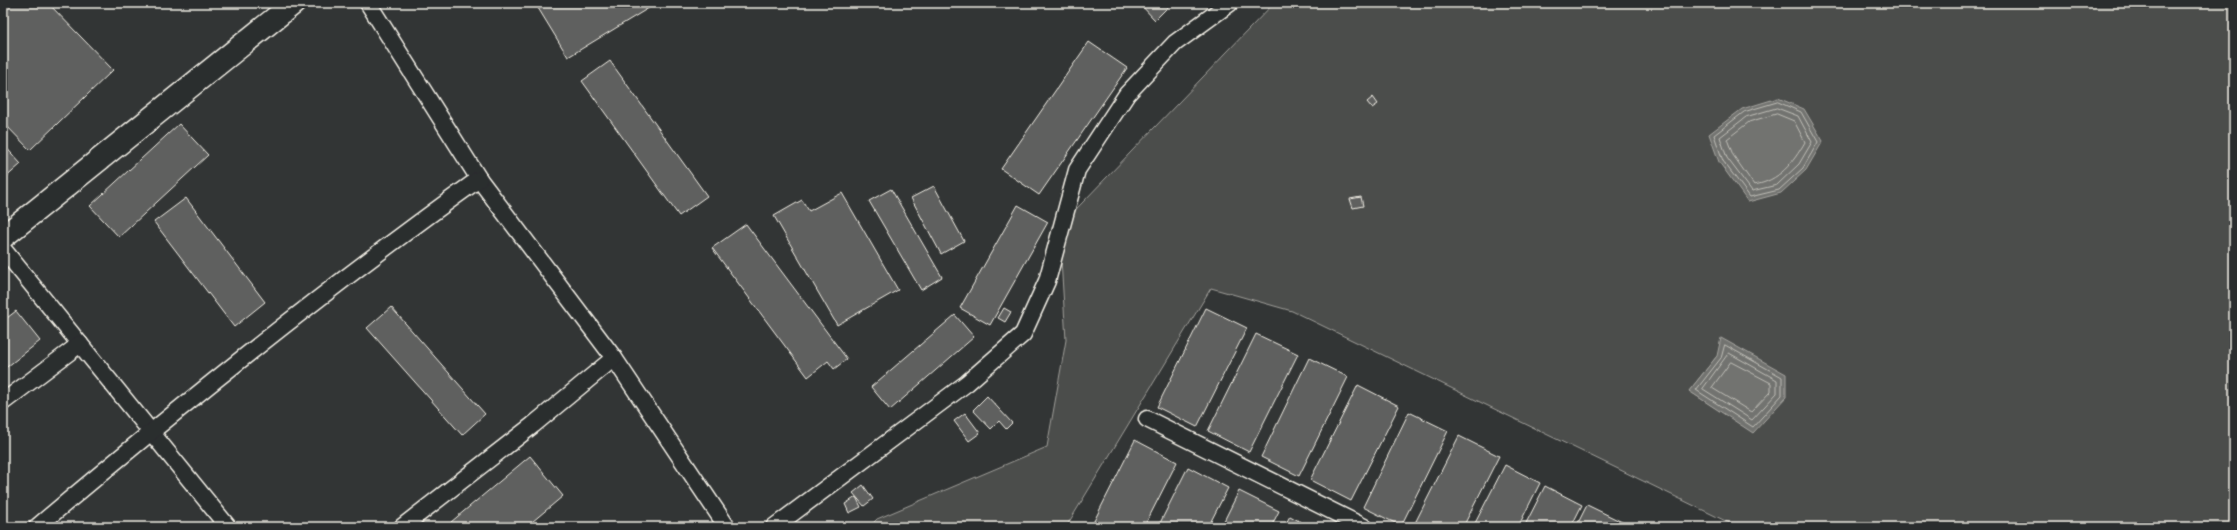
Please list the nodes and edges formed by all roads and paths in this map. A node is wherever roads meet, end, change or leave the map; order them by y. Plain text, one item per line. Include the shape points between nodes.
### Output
1 (294, 3) edge
2 (368, 3) edge
3 (1230, 3) edge
4 (479, 179) junction
5 (3, 237) edge
6 (3, 249) edge
7 (80, 344) junction
8 (614, 358) junction
9 (3, 402) edge
10 (1147, 420) dead end
11 (150, 431) junction
12 (37, 527) edge
13 (228, 527) edge
14 (402, 527) edge
15 (727, 527) edge
16 (774, 527) edge
17 (1364, 527) edge

1 - 5 street
2 - 4 street
3 - 16 street via 1175,43 1127,94 1077,170 1047,281 1023,334 967,384
4 - 8 street
4 - 11 street via 409,230
6 - 7 street
7 - 9 street
7 - 11 street
8 - 14 street via 533,426
8 - 15 street
10 - 17 street
11 - 12 street
11 - 13 street

